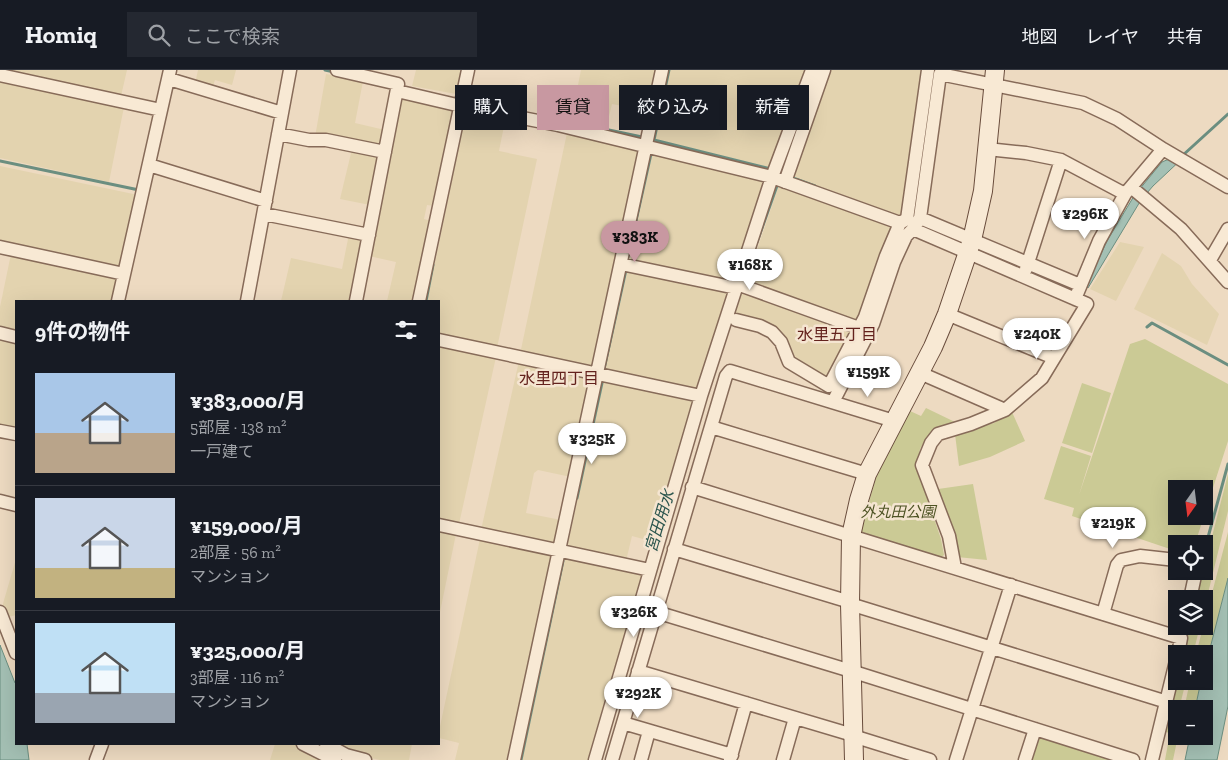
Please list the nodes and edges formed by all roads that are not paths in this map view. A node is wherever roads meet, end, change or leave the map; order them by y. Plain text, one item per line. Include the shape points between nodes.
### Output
1 (290, 70) edge
2 (337, 70) edge
3 (468, 70) edge
4 (662, 70) edge
5 (812, 70) edge
6 (824, 70) edge
7 (928, 70) edge
8 (170, 74) edge
9 (0, 75) edge
10 (994, 78) edge
11 (465, 85) edge
12 (397, 91) junction
13 (455, 105) edge
14 (161, 110) junction
15 (282, 113) junction
16 (527, 119) edge
17 (456, 130) edge
18 (278, 134) junction
19 (646, 146) junction
20 (987, 149) junction
21 (1166, 151) junction
22 (385, 152) junction
23 (1061, 160) junction
24 (149, 165) junction
25 (772, 177) junction
26 (785, 182) junction
27 (1228, 187) edge
28 (1130, 191) junction
29 (266, 201) junction
30 (264, 214) junction
31 (920, 218) junction
32 (900, 223) junction
33 (913, 229) junction
34 (1228, 229) edge
35 (369, 234) junction
36 (970, 246) junction
37 (0, 247) edge
38 (1210, 260) junction
39 (1028, 263) junction
40 (620, 264) junction
41 (124, 274) junction
42 (1023, 276) junction
43 (1228, 282) edge
44 (1080, 285) junction
45 (737, 286) junction
46 (1075, 299) junction
47 (118, 300) edge
48 (247, 300) edge
49 (356, 300) edge
50 (419, 300) edge
51 (947, 314) junction
52 (736, 320) dead end
53 (859, 328) junction
54 (0, 333) edge
55 (15, 337) edge
56 (440, 340) edge
57 (1054, 358) junction
58 (920, 372) junction
59 (597, 374) junction
60 (701, 396) junction
61 (833, 402) junction
62 (1005, 410) junction
63 (894, 421) junction
64 (710, 427) junction
65 (0, 431) edge
66 (15, 434) edge
67 (867, 474) junction
68 (692, 487) junction
69 (0, 501) edge
70 (15, 505) edge
71 (440, 525) edge
72 (852, 536) junction
73 (674, 549) junction
74 (559, 551) junction
75 (1168, 559) edge
76 (954, 568) junction
77 (650, 570) junction
78 (1011, 586) junction
79 (850, 603) junction
80 (0, 612) edge
81 (656, 612) junction
82 (1103, 614) junction
83 (1168, 629) edge
84 (992, 648) junction
85 (15, 650) edge
86 (638, 671) junction
87 (851, 672) junction
88 (1170, 690) edge
89 (1167, 702) junction
90 (746, 703) junction
91 (972, 710) junction
92 (795, 718) junction
93 (623, 723) junction
94 (1035, 729) junction
95 (649, 731) junction
96 (853, 736) junction
97 (102, 745) edge
98 (306, 745) edge
99 (327, 745) edge
100 (341, 758) edge
101 (731, 758) edge
102 (96, 760) edge
103 (365, 760) edge
104 (514, 760) edge
105 (595, 760) edge
106 (612, 760) edge
107 (641, 760) edge
108 (783, 760) edge
109 (854, 760) edge
110 (930, 760) edge
111 (956, 760) edge
112 (1026, 760) edge
113 (1133, 760) edge
114 (1152, 760) edge

1 - 15 street
2 - 12 street via 398,84
3 - 11 street
4 - 19 street
5 - 25 street
6 - 26 street
7 - 32 street via 907,220
8 - 14 street
8 - 15 street
9 - 14 street
10 - 20 street
10 - 21 street via 1083,103 1117,119
10 - 31 street via 940,74
12 - 13 street
12 - 22 street
14 - 24 street
15 - 18 street
16 - 19 street
17 - 50 street
18 - 22 street
18 - 29 street
19 - 25 street
19 - 40 street
20 - 23 street
20 - 36 street via 983,191
21 - 27 street
21 - 28 street
22 - 35 street
23 - 28 street
23 - 39 street
24 - 29 street
24 - 41 street
25 - 26 street
25 - 45 street
26 - 32 street
28 - 38 street via 1181,228
28 - 44 street via 1100,241
29 - 30 street
30 - 35 street
30 - 48 street
31 - 33 street
31 - 36 street
32 - 53 street
33 - 36 street
33 - 61 street via 906,236 894,262 873,324
34 - 38 street
35 - 49 street
36 - 39 street
36 - 42 street
36 - 51 street
37 - 41 street
38 - 43 street
39 - 42 street
39 - 44 street
40 - 45 street
40 - 59 street
41 - 47 street
42 - 46 street
44 - 46 street
45 - 53 street
45 - 60 street
46 - 57 street via 1087,304
51 - 57 street
51 - 58 street
52 - 53 street via 772,332 781,342 789,362 829,386
54 - 55 street
56 - 59 street
57 - 62 street via 1042,378
58 - 62 street
58 - 63 street
59 - 60 street
59 - 74 street
60 - 77 street
61 - 63 street
61 - 64 street via 730,371
62 - 76 street via 938,434 922,465 949,536
63 - 67 street
64 - 67 street
64 - 68 street
65 - 66 street
67 - 72 street
68 - 72 street
68 - 73 street
69 - 70 street
71 - 74 street
72 - 76 street
72 - 79 street
73 - 79 street
73 - 81 street
74 - 77 street
74 - 104 street
75 - 82 street via 1140,556 1121,560
76 - 78 street
77 - 105 street
78 - 82 street
78 - 84 street
79 - 84 street
79 - 87 street
80 - 85 street
81 - 86 street
81 - 87 street
82 - 83 street
84 - 89 street
84 - 91 street
86 - 90 street
86 - 93 street
87 - 91 street
87 - 96 street
88 - 89 street
89 - 114 street
90 - 92 street
90 - 101 street
91 - 94 street
91 - 111 street
92 - 96 street
92 - 108 street
93 - 95 street
93 - 106 street
94 - 112 street
94 - 113 street
95 - 101 street
95 - 107 street
96 - 109 street
96 - 110 street
97 - 102 street
98 - 100 street
99 - 100 street
100 - 103 street

